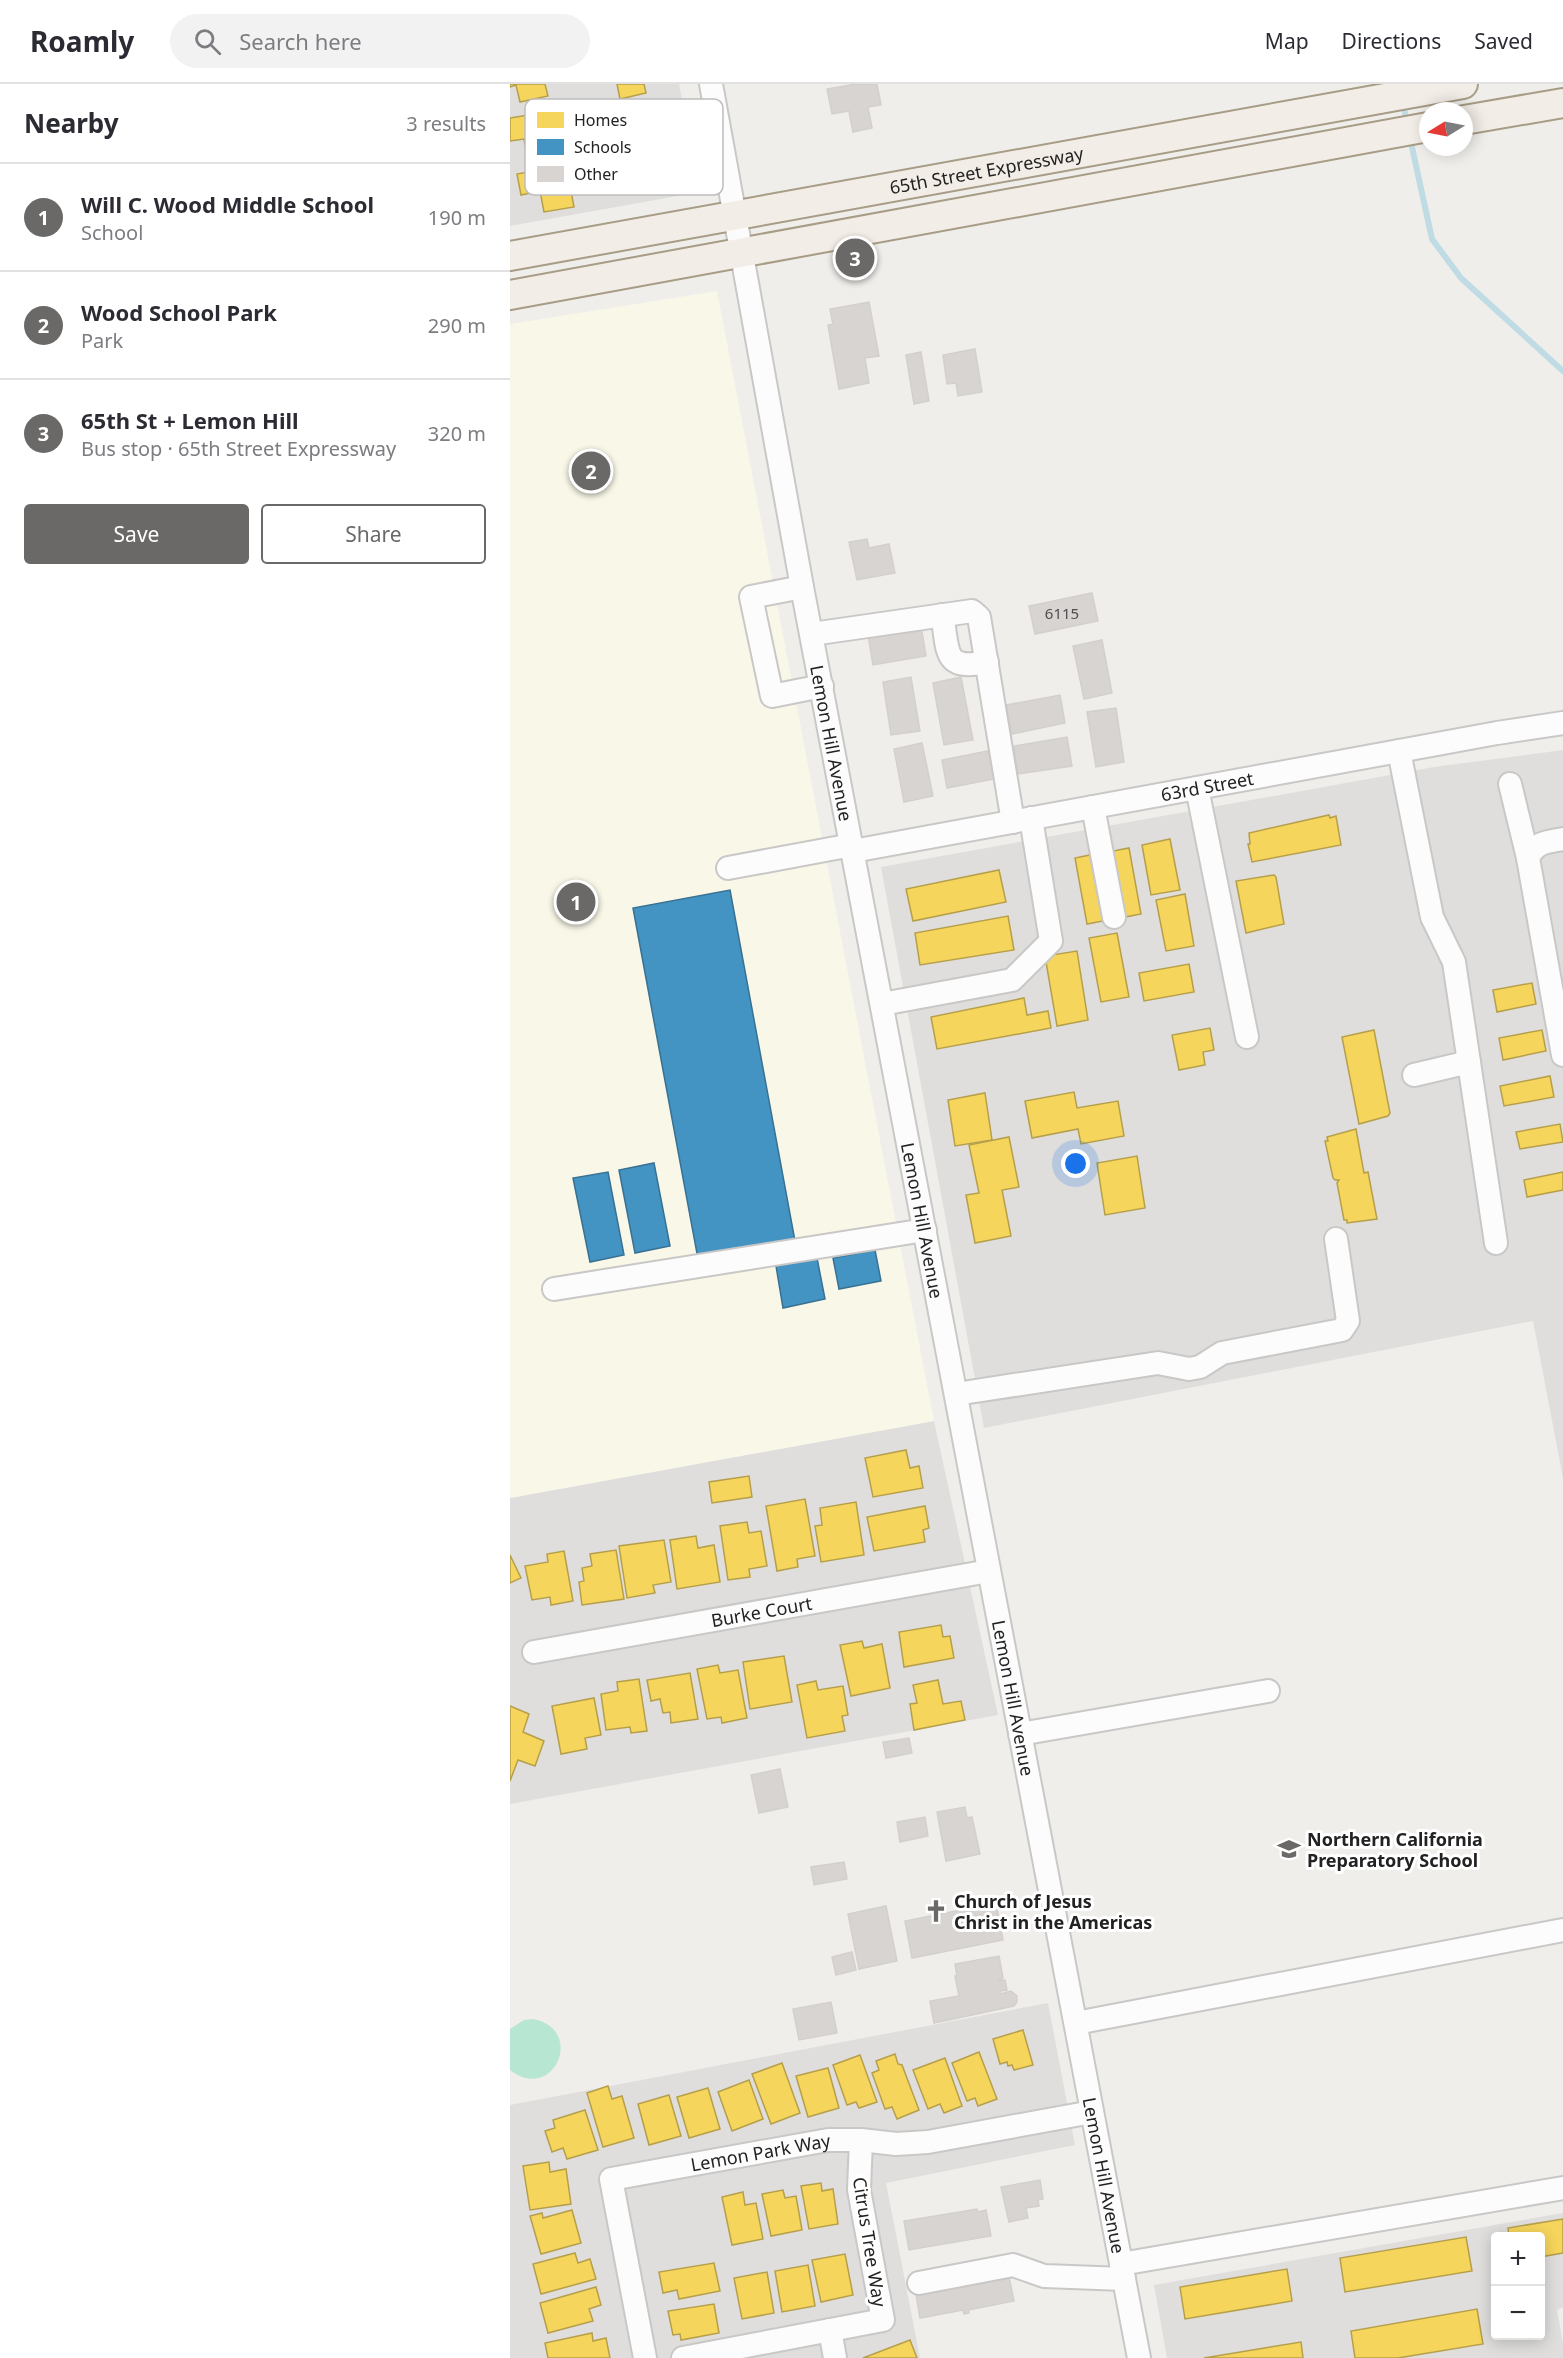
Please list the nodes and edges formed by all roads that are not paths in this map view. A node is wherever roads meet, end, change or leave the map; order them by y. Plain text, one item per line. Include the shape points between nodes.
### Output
1 (711, 84) edge
2 (1463, 84) edge
3 (714, 99) edge
4 (1563, 103) edge
5 (1473, 118) edge
6 (1419, 129) edge
7 (723, 147) edge
8 (736, 216) junction
9 (742, 253) junction
10 (510, 256) edge
11 (510, 295) edge
12 (802, 587) junction
13 (942, 615) junction
14 (812, 634) junction
15 (987, 662) junction
16 (822, 686) junction
17 (1563, 723) edge
18 (1399, 751) junction
19 (1510, 784) dead end
20 (1197, 788) junction
21 (1093, 807) junction
22 (1022, 820) junction
23 (1563, 839) edge
24 (852, 848) junction
25 (1528, 858) junction
26 (728, 867) dead end
27 (1114, 917) dead end
28 (882, 1004) junction
29 (1247, 1037) dead end
30 (1563, 1055) edge
31 (1469, 1062) junction
32 (1414, 1075) dead end
33 (925, 1230) junction
34 (1336, 1239) dead end
35 (1496, 1243) dead end
36 (554, 1289) dead end
37 (956, 1394) junction
38 (989, 1571) junction
39 (534, 1652) dead end
40 (1268, 1691) dead end
41 (1020, 1734) junction
42 (1563, 1930) edge
43 (1076, 2023) junction
44 (1092, 2112) junction
45 (861, 2140) junction
46 (1563, 2188) edge
47 (1122, 2272) junction
48 (919, 2283) dead end
49 (830, 2330) junction
50 (645, 2358) edge
51 (682, 2358) edge
52 (835, 2358) edge
53 (1139, 2358) edge

1 - 3 street, Lemon Hill Avenue
2 - 8 main road, 65th Street Expressway
4 - 5 main road
6 - 9 main road, 65th Street Expressway
7 - 8 street, Lemon Hill Avenue
8 - 9 street, Lemon Hill Avenue
8 - 10 main road, 65th Street Expressway
9 - 11 main road, 65th Street Expressway
9 - 12 street, Lemon Hill Avenue
12 - 14 street, Lemon Hill Avenue
12 - 16 street via 751,597 772,696
13 - 14 street
13 - 15 street via 951,658 956,664
13 - 15 street via 972,611 979,617
14 - 16 street, Lemon Hill Avenue
15 - 22 street
16 - 24 street, Lemon Hill Avenue
17 - 18 street, 63rd Street
18 - 20 street, 63rd Street
18 - 31 street via 1432,916 1454,962
19 - 25 street
20 - 21 street, 63rd Street
20 - 29 street
21 - 22 street, 63rd Street
21 - 27 street
22 - 24 street, 63rd Street
22 - 28 street via 1051,942 1012,980
23 - 25 street via 1539,844
24 - 26 street, 63rd Street
24 - 28 street, Lemon Hill Avenue
25 - 30 street
28 - 33 street, Lemon Hill Avenue
31 - 32 street
31 - 35 street
33 - 36 street
33 - 37 street, Lemon Hill Avenue
34 - 37 street via 1348,1322 1342,1329 1222,1353 1189,1369 1158,1363
37 - 38 street, Lemon Hill Avenue
38 - 39 street, Burke Court
38 - 41 street, Lemon Hill Avenue
40 - 41 street
41 - 43 street, Lemon Hill Avenue
42 - 43 street
43 - 44 street, Lemon Hill Avenue
44 - 45 street, Lemon Park Way via 928,2142
44 - 47 street, Lemon Hill Avenue
45 - 49 street, Citrus Tree Way via 859,2190 883,2320
45 - 50 street, Lemon Park Way via 828,2140 610,2179
46 - 47 street
47 - 48 street via 1044,2276 1013,2265
47 - 53 street, Lemon Hill Avenue
49 - 51 street, Citrus Tree Way
49 - 52 street

